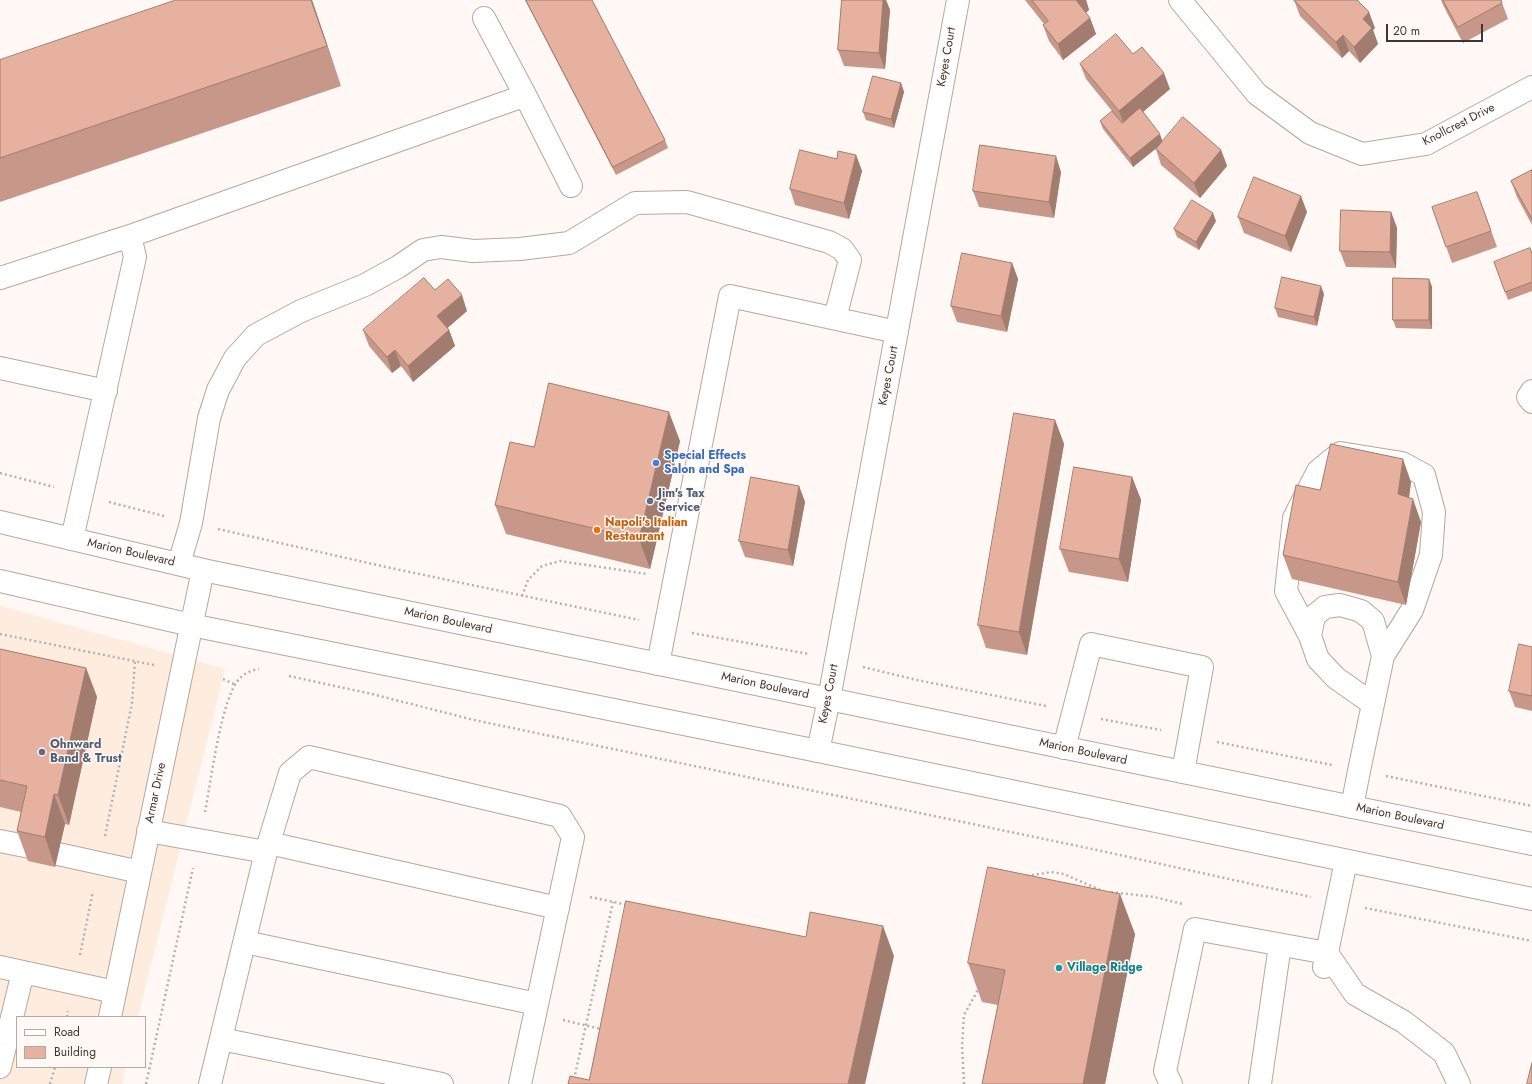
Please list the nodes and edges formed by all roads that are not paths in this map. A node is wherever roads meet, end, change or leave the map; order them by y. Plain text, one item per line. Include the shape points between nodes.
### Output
1 (958, 0) edge
2 (1180, 0) edge
3 (484, 18) dead end
4 (1532, 87) edge
5 (524, 93) junction
6 (571, 186) dead end
7 (130, 236) junction
8 (0, 278) edge
9 (835, 318) junction
10 (897, 332) junction
11 (0, 368) edge
12 (106, 391) junction
13 (1532, 391) edge
14 (1532, 402) edge
15 (0, 522) edge
16 (72, 539) junction
17 (179, 564) junction
18 (203, 570) junction
19 (0, 581) edge
20 (191, 625) junction
21 (1310, 636) junction
22 (1383, 656) junction
23 (658, 664) junction
24 (829, 699) junction
25 (1373, 704) junction
26 (1064, 748) junction
27 (818, 751) junction
28 (1183, 772) junction
29 (1352, 807) junction
30 (148, 831) junction
31 (0, 841) edge
32 (1532, 844) edge
33 (30, 847) edge
34 (267, 848) junction
35 (58, 854) dead end
36 (1346, 861) junction
37 (140, 872) junction
38 (560, 899) junction
39 (1532, 899) edge
40 (245, 942) junction
41 (1280, 945) junction
42 (1325, 962) junction
43 (0, 967) edge
44 (23, 972) junction
45 (115, 992) junction
46 (536, 1009) junction
47 (110, 1016) edge
48 (221, 1039) junction
49 (0, 1067) edge
50 (100, 1068) edge
51 (96, 1084) edge
52 (210, 1084) edge
53 (442, 1084) edge
54 (520, 1084) edge
55 (1171, 1084) edge
56 (1260, 1084) edge
57 (1459, 1084) edge

1 - 10 main road, Keyes Court
2 - 4 main road, Knollcrest Drive via 1257,94 1310,133 1362,154 1426,144
3 - 5 main road
5 - 6 main road
5 - 7 main road via 516,99
7 - 8 main road
7 - 12 main road via 135,257
9 - 10 main road
9 - 17 main road via 850,260 842,249 829,242 687,202 635,203 569,243 520,249 473,251 441,247 422,250 365,285 301,311 256,335 236,358 218,390 209,418 191,523
9 - 23 main road via 730,296
10 - 24 main road, Keyes Court
11 - 12 main road
12 - 16 main road
13 - 14 main road via 1528,397
15 - 16 main road, Marion Boulevard
16 - 17 main road, Marion Boulevard
17 - 18 main road, Marion Boulevard
18 - 20 main road, Armar Drive
18 - 23 main road, Marion Boulevard
19 - 20 main road
20 - 27 main road
20 - 30 main road, Armar Drive
21 - 22 main road via 1314,616 1325,607 1340,605 1361,611 1373,621
21 - 22 main road via 1286,591 1294,518 1318,472 1340,453 1402,463 1424,475 1434,512 1431,548 1412,610
21 - 25 main road via 1318,658 1336,678
22 - 25 main road
23 - 24 main road, Marion Boulevard
24 - 26 main road, Marion Boulevard
24 - 27 main road, Keyes Court
25 - 29 main road
26 - 28 main road, Marion Boulevard
26 - 28 main road via 1091,644 1106,647 1202,667
27 - 36 main road
28 - 29 main road, Marion Boulevard
29 - 32 main road, Marion Boulevard
30 - 34 main road
30 - 37 main road, Armar Drive
31 - 33 main road
34 - 38 main road
34 - 38 main road via 290,773 309,757 560,816 573,837
34 - 40 main road
35 - 37 main road
36 - 39 main road
36 - 42 main road
37 - 45 main road, Armar Drive
38 - 46 main road
40 - 46 main road
40 - 48 main road
41 - 42 main road
41 - 55 main road via 1195,929 1164,1071
41 - 56 main road
42 - 57 main road via 1355,994 1404,1022 1444,1053
43 - 44 main road
44 - 45 main road
44 - 49 main road
45 - 47 main road, Armar Drive
46 - 54 main road
48 - 52 main road
48 - 53 main road
50 - 51 main road

